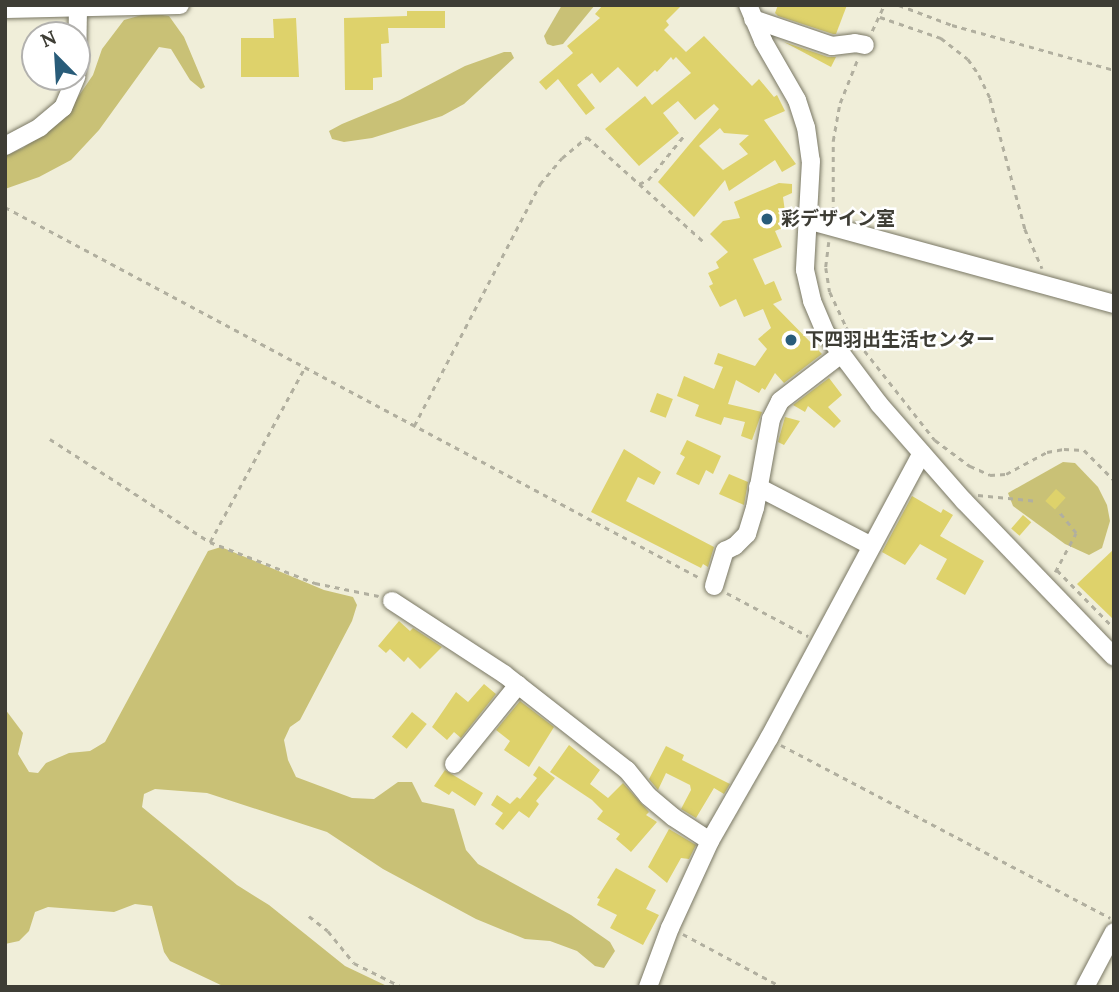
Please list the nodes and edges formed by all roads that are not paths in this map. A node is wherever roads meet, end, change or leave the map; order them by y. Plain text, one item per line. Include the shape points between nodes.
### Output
1 (180, 5) edge
2 (78, 8) junction
3 (5, 9) edge
4 (751, 12) edge
5 (78, 21) edge
6 (864, 46) road end
7 (70, 91) edge
8 (5, 146) edge
9 (807, 220) junction
10 (1114, 304) edge
11 (841, 354) junction
12 (922, 453) junction
13 (758, 487) junction
14 (872, 546) junction
15 (714, 586) road end
16 (392, 601) road end
17 (1114, 657) edge
18 (518, 685) junction
19 (454, 764) dead end
20 (710, 841) junction
21 (1114, 932) edge
22 (648, 987) edge
23 (1085, 987) edge

1 - 2 street
2 - 3 street
2 - 5 street
4 - 6 street via 832,46
4 - 9 street via 797,100 806,127 811,161
7 - 8 street via 63,108
9 - 10 street
9 - 11 street via 805,270 812,301
11 - 12 street
11 - 13 street via 780,401 771,419
12 - 14 street
12 - 17 street
13 - 14 street
13 - 15 street via 747,534 725,551
14 - 20 street
16 - 18 street
18 - 19 street
18 - 20 street via 627,770 673,817
20 - 22 street
21 - 23 street

